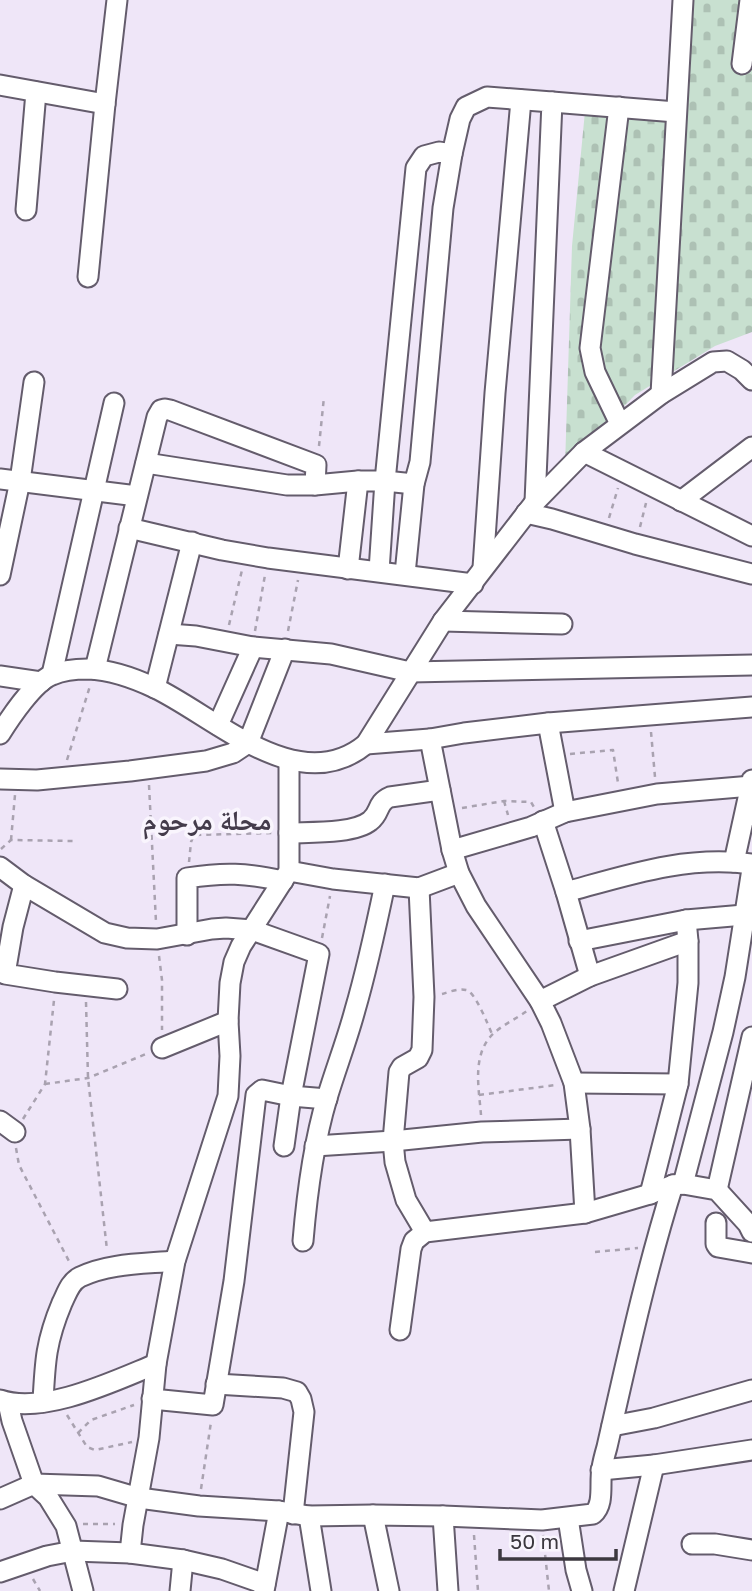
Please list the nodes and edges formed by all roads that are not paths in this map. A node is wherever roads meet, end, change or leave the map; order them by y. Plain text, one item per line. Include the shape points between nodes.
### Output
1 (117, 0) edge
2 (683, 0) edge
3 (750, 0) edge
4 (742, 64) dead end
5 (0, 85) edge
6 (36, 92) junction
7 (522, 100) junction
8 (552, 102) junction
9 (105, 104) junction
10 (619, 107) junction
11 (676, 112) junction
12 (452, 153) junction
13 (26, 210) dead end
14 (88, 277) dead end
15 (749, 370) edge
16 (34, 382) dead end
17 (661, 394) junction
18 (114, 403) dead end
19 (620, 424) junction
20 (752, 447) edge
21 (584, 452) junction
22 (145, 463) junction
23 (10, 480) edge
24 (358, 481) junction
25 (385, 481) junction
26 (414, 484) junction
27 (315, 485) junction
28 (94, 492) junction
29 (137, 496) junction
30 (681, 501) junction
31 (530, 508) junction
32 (129, 528) junction
33 (752, 536) edge
34 (192, 542) junction
35 (348, 569) junction
36 (379, 571) junction
37 (405, 574) junction
38 (752, 574) edge
39 (0, 575) edge
40 (478, 576) junction
41 (443, 621) junction
42 (562, 624) dead end
43 (169, 634) junction
44 (253, 647) junction
45 (285, 649) junction
46 (752, 665) edge
47 (95, 669) junction
48 (410, 672) junction
49 (0, 676) edge
50 (46, 678) junction
51 (155, 688) junction
52 (752, 707) edge
53 (548, 723) junction
54 (218, 725) junction
55 (0, 734) edge
56 (430, 739) junction
57 (248, 743) junction
58 (366, 744) junction
59 (289, 760) junction
60 (8, 780) edge
61 (751, 784) edge
62 (440, 790) junction
63 (565, 812) junction
64 (543, 821) junction
65 (289, 833) junction
66 (452, 850) junction
67 (746, 865) edge
68 (0, 867) edge
69 (458, 873) junction
70 (286, 876) junction
71 (385, 884) junction
72 (24, 886) junction
73 (419, 888) junction
74 (566, 892) junction
75 (744, 915) junction
76 (686, 920) junction
77 (7, 926) edge
78 (252, 930) junction
79 (187, 935) junction
80 (579, 941) junction
81 (688, 941) junction
82 (590, 976) junction
83 (117, 989) dead end
84 (540, 1001) junction
85 (228, 1021) junction
86 (752, 1037) edge
87 (162, 1048) road end
88 (574, 1083) junction
89 (678, 1084) junction
90 (291, 1096) junction
91 (327, 1099) junction
92 (580, 1129) junction
93 (393, 1141) junction
94 (284, 1146) dead end
95 (315, 1146) junction
96 (678, 1185) junction
97 (717, 1191) junction
98 (650, 1194) junction
99 (585, 1213) junction
100 (716, 1223) dead end
101 (751, 1226) edge
102 (425, 1232) junction
103 (303, 1241) dead end
104 (752, 1253) edge
105 (175, 1261) junction
106 (400, 1330) dead end
107 (156, 1364) junction
108 (216, 1384) junction
109 (752, 1390) edge
110 (152, 1399) junction
111 (4, 1401) edge
112 (52, 1401) junction
113 (612, 1426) junction
114 (752, 1450) edge
115 (654, 1465) junction
116 (601, 1470) junction
117 (34, 1484) junction
118 (0, 1499) edge
119 (139, 1499) junction
120 (294, 1514) junction
121 (373, 1515) junction
122 (443, 1516) junction
123 (568, 1518) junction
124 (692, 1544) dead end
125 (752, 1550) edge
126 (73, 1551) junction
127 (130, 1553) junction
128 (183, 1560) junction
129 (0, 1572) edge
130 (264, 1588) edge
131 (83, 1591) edge
132 (180, 1591) edge
133 (321, 1591) edge
134 (389, 1591) edge
135 (448, 1591) edge
136 (582, 1591) edge
137 (624, 1591) edge

1 - 9 street
2 - 11 street
3 - 4 street
5 - 6 street
6 - 9 street
6 - 13 street
7 - 8 street
7 - 12 street via 487,97 466,107
7 - 40 street
8 - 10 street
8 - 31 street
9 - 14 street
10 - 11 street
10 - 19 street via 590,348 595,372
11 - 17 street
12 - 25 street via 424,156 416,168
12 - 26 street
15 - 17 street via 727,361 713,362
16 - 23 street
17 - 19 street
18 - 28 street
19 - 21 street
20 - 30 street
21 - 30 street
21 - 31 street
22 - 27 street via 275,484
22 - 27 street via 158,413 165,409 316,465
22 - 29 street
23 - 28 street
23 - 39 street
24 - 25 street
24 - 27 street
24 - 35 street
25 - 26 street
25 - 36 street
26 - 37 street
28 - 29 street
28 - 50 street
29 - 32 street
30 - 33 street
31 - 38 street via 635,544
31 - 40 street
32 - 34 street
32 - 47 street
34 - 35 street
34 - 43 street
35 - 36 street
36 - 37 street
37 - 40 street
40 - 41 street
41 - 42 street
41 - 48 street
43 - 44 street
43 - 51 street
44 - 45 street
44 - 54 street
45 - 48 street
45 - 57 street
46 - 48 street
47 - 50 street via 73,669
47 - 51 street
48 - 58 street
49 - 50 street
50 - 55 street
51 - 54 street
52 - 53 street
53 - 56 street
53 - 63 street
54 - 57 street
56 - 58 street
56 - 62 street
57 - 59 street
57 - 60 street via 225,757 185,764
58 - 59 street via 333,761
59 - 65 street
61 - 63 street via 657,794
61 - 67 street
62 - 65 street via 385,799 370,822 356,827
62 - 66 street
63 - 64 street
64 - 66 street
64 - 74 street
65 - 70 street
66 - 69 street
67 - 74 street via 701,862 663,866
67 - 75 street
68 - 72 street
69 - 73 street
69 - 84 street
70 - 71 street
70 - 78 street
70 - 79 street via 231,873 187,878
71 - 73 street
71 - 91 street via 355,1012
72 - 77 street
72 - 79 street via 105,933 157,939
73 - 93 street via 422,1050 399,1072
74 - 80 street
75 - 76 street
75 - 96 street via 723,1032
76 - 80 street
76 - 81 street
77 - 83 street via 5,974
78 - 79 street via 212,929
78 - 85 street via 234,962
78 - 90 street via 319,954
80 - 82 street
81 - 82 street
81 - 89 street
82 - 84 street
84 - 88 street
85 - 87 street
85 - 105 street via 229,1096
86 - 97 street
88 - 89 street
88 - 92 street
89 - 98 street
90 - 91 street
90 - 94 street
90 - 108 street via 262,1090 256,1095 234,1281
91 - 95 street
92 - 93 street
92 - 99 street
93 - 95 street
93 - 102 street via 406,1200
95 - 103 street
96 - 97 street
96 - 98 street
96 - 113 street via 655,1247
97 - 101 street
98 - 99 street
99 - 102 street
100 - 104 street via 718,1247
102 - 106 street via 411,1249
105 - 107 street
105 - 112 street via 109,1267 72,1283 53,1324 45,1358
107 - 110 street
107 - 112 street
108 - 110 street via 213,1405
108 - 120 street via 297,1392 304,1412
109 - 113 street
110 - 119 street
111 - 112 street
111 - 117 street
113 - 116 street
114 - 115 street
115 - 116 street
115 - 137 street
116 - 123 street via 597,1510
117 - 118 street
117 - 119 street via 98,1486
117 - 126 street via 66,1526
119 - 120 street
119 - 127 street
120 - 121 street
120 - 130 street
120 - 133 street
121 - 122 street
121 - 134 street
122 - 123 street
122 - 135 street
123 - 136 street
124 - 125 street
126 - 127 street
126 - 129 street
126 - 131 street
127 - 128 street
128 - 130 street via 222,1569
128 - 132 street

